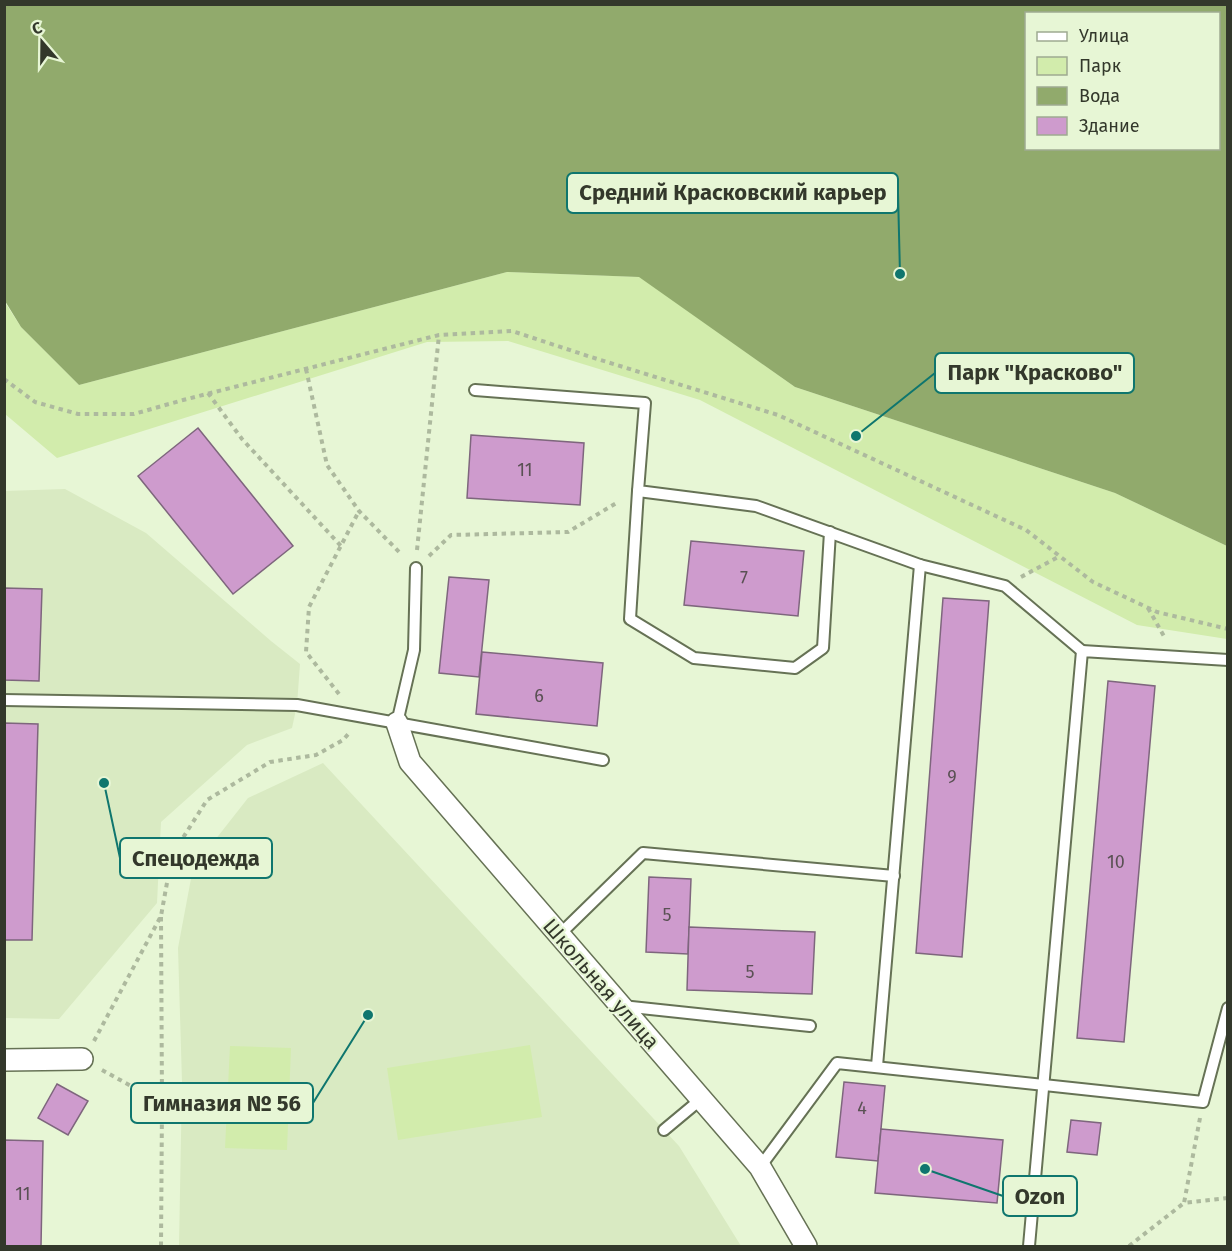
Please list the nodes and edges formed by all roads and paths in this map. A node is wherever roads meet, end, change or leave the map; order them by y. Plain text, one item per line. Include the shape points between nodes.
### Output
1 (439, 335) junction
2 (306, 369) junction
3 (4, 379) edge
4 (475, 390) dead end
5 (208, 393) junction
6 (638, 491) junction
7 (359, 511) junction
8 (830, 532) junction
9 (341, 546) junction
10 (1060, 556) junction
11 (920, 565) junction
12 (416, 568) junction
13 (1005, 586) junction
14 (1147, 607) junction
15 (1227, 629) edge
16 (1082, 651) junction
17 (1176, 657) junction
18 (1227, 660) edge
19 (4, 700) edge
20 (362, 717) junction
21 (397, 723) junction
22 (603, 760) dead end
23 (894, 876) junction
24 (161, 916) junction
25 (559, 935) junction
26 (619, 1006) junction
27 (1227, 1008) edge
28 (810, 1026) dead end
29 (82, 1059) junction
30 (4, 1060) edge
31 (878, 1066) junction
32 (1044, 1085) junction
33 (700, 1100) junction
34 (1203, 1102) junction
35 (162, 1103) junction
36 (664, 1130) dead end
37 (760, 1167) junction
38 (1227, 1198) edge
39 (1184, 1203) junction
40 (161, 1246) edge
41 (806, 1246) edge
42 (1029, 1246) edge
43 (1129, 1246) edge

1 - 2 path
1 - 10 path via 512,331 778,415 1026,530
1 - 12 path
2 - 5 path
2 - 7 path via 327,465
3 - 5 path via 35,402 78,414 134,414
4 - 6 lane via 645,403
5 - 9 path via 242,439
6 - 8 lane via 756,506
6 - 8 lane via 630,619 694,658 795,669 823,648
6 - 12 path via 568,532 451,535
7 - 9 path
7 - 12 path
8 - 11 lane
9 - 20 path via 309,607 306,652 344,701
10 - 13 path
10 - 14 path via 1093,582
11 - 13 lane
11 - 23 lane
12 - 21 lane via 414,650
13 - 16 lane
14 - 15 path
14 - 17 path
16 - 17 lane
16 - 32 lane
17 - 18 lane
19 - 20 lane via 297,705
20 - 21 lane
20 - 24 path via 343,740 316,755 270,762 207,800 172,855
21 - 22 lane
21 - 25 street, Школьная улица via 410,762
23 - 25 lane via 644,853
23 - 31 lane
24 - 29 path
24 - 35 path
25 - 26 street, Школьная улица
26 - 28 lane
26 - 33 street, Школьная улица
27 - 34 lane
29 - 30 street
29 - 35 path
31 - 32 lane
31 - 37 lane via 837,1063
32 - 34 lane
32 - 42 lane
33 - 36 lane
33 - 37 street, Школьная улица
34 - 39 path
35 - 40 path
37 - 41 street, Школьная улица
38 - 39 path
39 - 43 path

